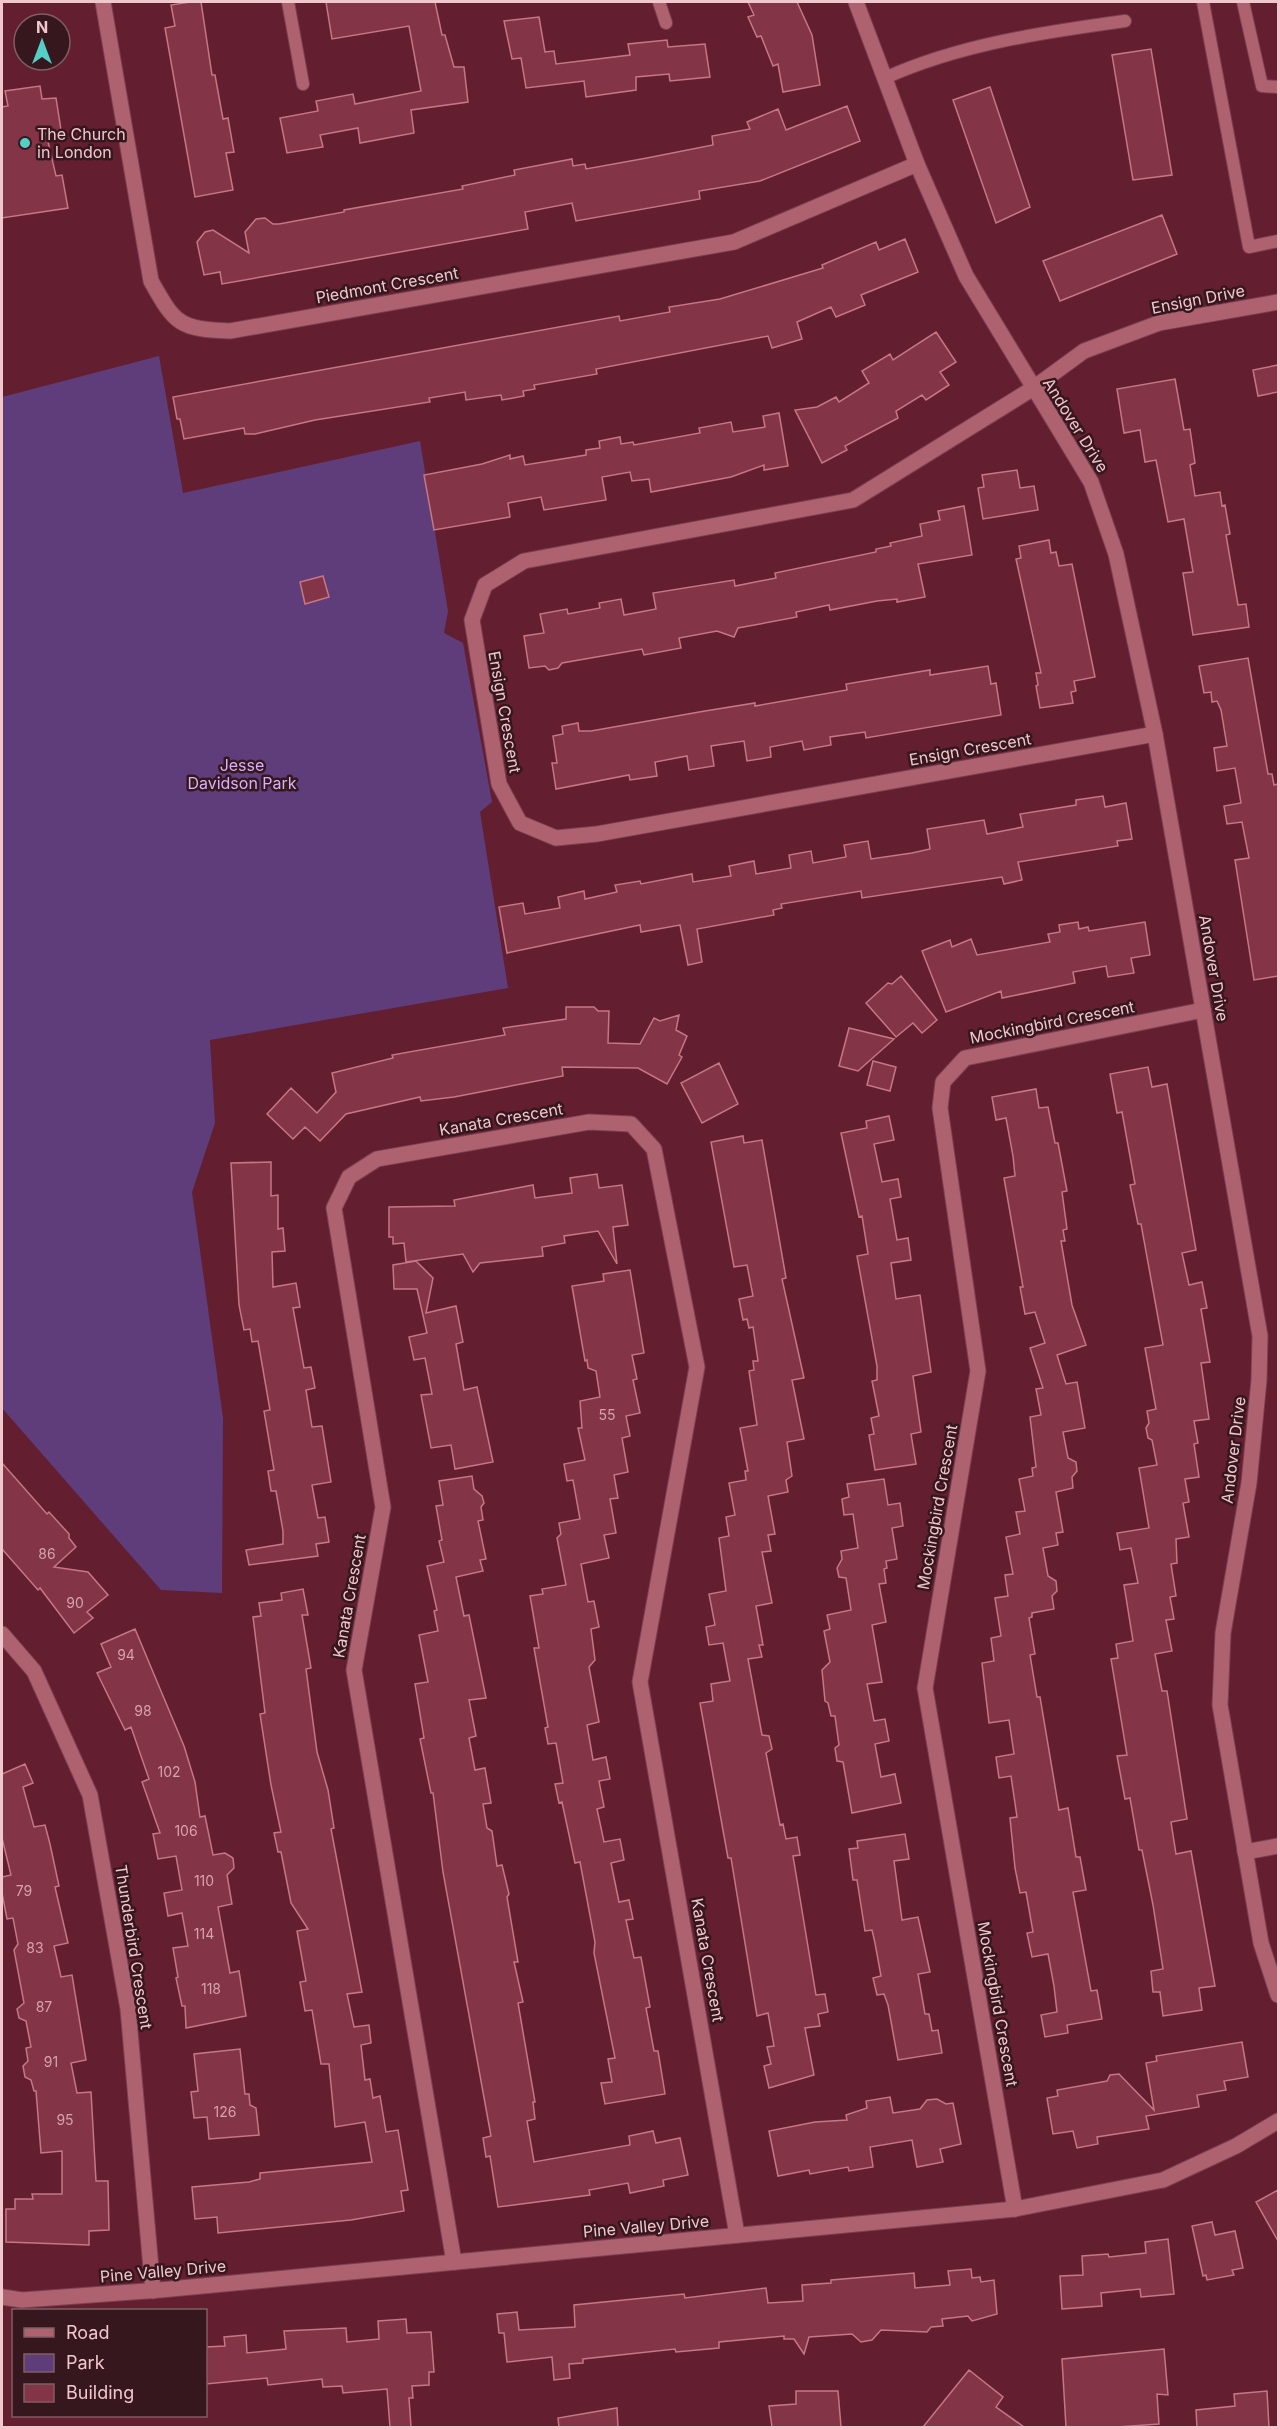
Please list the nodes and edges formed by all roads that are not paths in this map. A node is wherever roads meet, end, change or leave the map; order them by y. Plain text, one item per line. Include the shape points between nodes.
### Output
1 (103, 2) edge
2 (288, 2) edge
3 (658, 2) edge
4 (856, 2) edge
5 (1203, 2) edge
6 (1243, 2) edge
7 (1125, 21) dead end
8 (666, 23) dead end
9 (885, 78) junction
10 (303, 84) dead end
11 (1278, 87) edge
12 (917, 164) junction
13 (1278, 241) edge
14 (1278, 302) edge
15 (1032, 389) junction
16 (1155, 734) junction
17 (1203, 1010) junction
18 (2, 1634) edge
19 (1278, 1846) edge
20 (1245, 1852) junction
21 (1278, 1995) edge
22 (1278, 2121) edge
23 (1015, 2209) junction
24 (737, 2235) junction
25 (454, 2262) junction
26 (153, 2291) junction
27 (2, 2296) edge

1 - 12 street, Piedmont Crescent via 151,281 171,315 198,330 230,331 734,242
2 - 10 lane
3 - 8 lane
4 - 9 street, Andover Drive
5 - 13 lane via 1249,247
6 - 11 lane via 1263,86
7 - 9 lane via 1015,38 904,69
9 - 12 street, Andover Drive
12 - 15 street, Andover Drive via 966,276
14 - 15 street, Ensign Drive via 1159,323 1084,351
15 - 16 street, Andover Drive via 1091,482 1116,554
15 - 16 street, Ensign Crescent via 854,500 524,561 485,585 471,620 499,784 520,823 556,838 597,834
16 - 17 street, Andover Drive
17 - 20 street, Andover Drive via 1260,1336 1249,1483 1223,1632 1220,1705
17 - 23 street, Mockingbird Crescent via 965,1058 944,1082 939,1108 978,1371 924,1688
18 - 26 street, Thunderbird Crescent via 33,1671 90,1795 128,2009
19 - 20 street
20 - 21 street, Andover Drive via 1261,1944
22 - 23 street, Pine Valley Drive via 1236,2146 1163,2180
23 - 24 street, Pine Valley Drive
24 - 25 street, Pine Valley Drive
24 - 25 street, Kanata Crescent via 640,1682 697,1367 654,1149 631,1124 590,1122 377,1159 349,1177 334,1208 383,1507 354,1670
25 - 26 street, Pine Valley Drive
26 - 27 street, Pine Valley Drive via 22,2300

